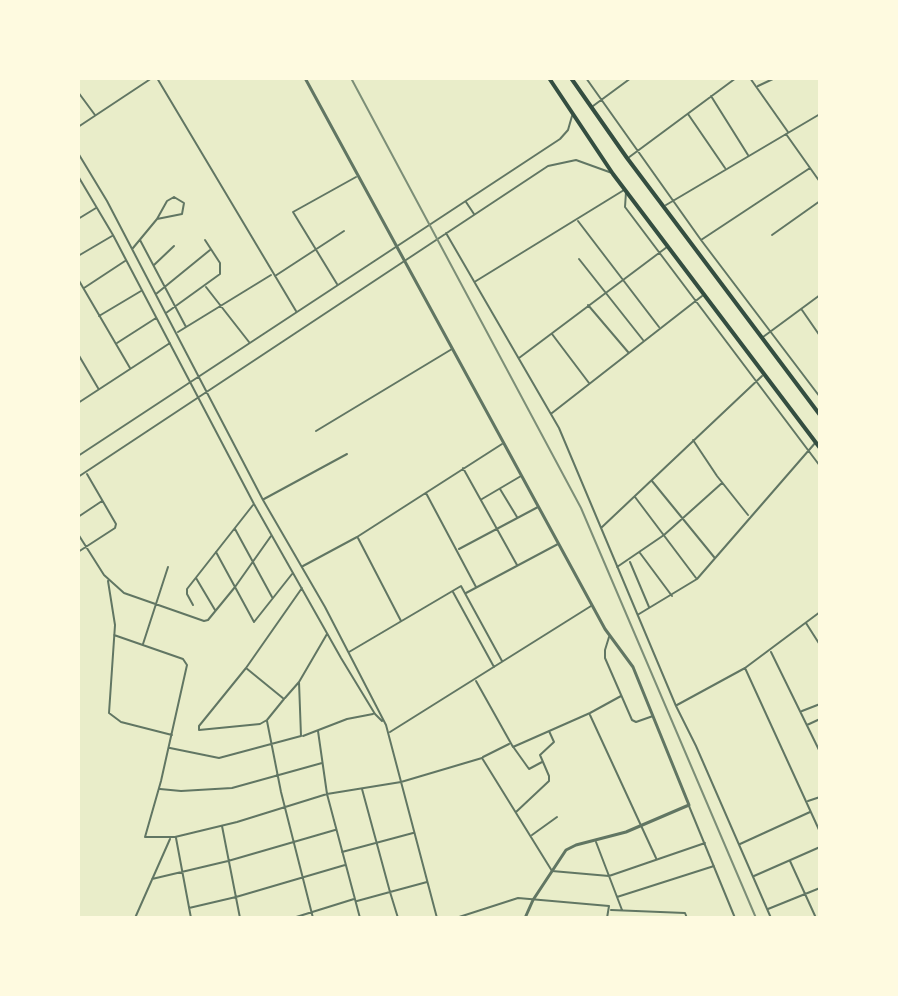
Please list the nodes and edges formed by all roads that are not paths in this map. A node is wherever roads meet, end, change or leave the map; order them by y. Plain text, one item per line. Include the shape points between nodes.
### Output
1 (152, 78) edge
2 (157, 78) edge
3 (305, 78) edge
4 (549, 78) edge
5 (571, 78) edge
6 (586, 78) edge
7 (631, 78) edge
8 (736, 78) edge
9 (750, 78) edge
10 (775, 78) edge
11 (756, 87) junction
12 (78, 92) edge
13 (711, 96) junction
14 (601, 100) junction
15 (590, 108) junction
16 (688, 114) junction
17 (820, 114) edge
18 (572, 115) junction
19 (96, 116) junction
20 (78, 127) edge
21 (786, 133) junction
22 (636, 151) junction
23 (78, 153) edge
24 (748, 156) junction
25 (627, 158) junction
26 (810, 168) junction
27 (725, 169) junction
28 (613, 174) junction
29 (78, 176) edge
30 (358, 176) junction
31 (820, 182) edge
32 (626, 190) junction
33 (465, 200) junction
34 (673, 201) junction
35 (820, 201) edge
36 (97, 207) junction
37 (664, 207) junction
38 (474, 215) junction
39 (78, 219) edge
40 (157, 219) junction
41 (577, 219) junction
42 (344, 231) dead end
43 (446, 233) junction
44 (113, 235) junction
45 (772, 235) dead end
46 (140, 240) junction
47 (205, 240) dead end
48 (701, 240) junction
49 (174, 246) dead end
50 (397, 246) junction
51 (668, 246) junction
52 (132, 249) junction
53 (211, 249) junction
54 (315, 250) junction
55 (659, 252) junction
56 (78, 256) edge
57 (579, 259) dead end
58 (126, 260) junction
59 (405, 261) junction
60 (154, 266) junction
61 (273, 275) junction
62 (78, 279) edge
63 (623, 279) junction
64 (475, 282) junction
65 (337, 285) junction
66 (205, 286) junction
67 (165, 287) junction
68 (84, 289) junction
69 (142, 291) junction
70 (605, 292) junction
71 (156, 294) junction
72 (704, 294) junction
73 (820, 295) edge
74 (696, 300) junction
75 (221, 305) junction
76 (588, 305) junction
77 (175, 306) junction
78 (801, 308) junction
79 (297, 312) junction
80 (166, 313) junction
81 (99, 316) junction
82 (157, 317) junction
83 (186, 327) junction
84 (660, 328) junction
85 (770, 332) junction
86 (176, 333) junction
87 (552, 334) junction
88 (820, 336) edge
89 (762, 338) junction
90 (644, 341) junction
91 (170, 343) junction
92 (250, 343) junction
93 (116, 344) junction
94 (453, 349) junction
95 (629, 353) junction
96 (78, 354) edge
97 (519, 358) junction
98 (131, 369) junction
99 (765, 373) junction
100 (200, 377) junction
101 (757, 381) junction
102 (191, 383) junction
103 (590, 384) junction
104 (99, 390) junction
105 (207, 392) junction
106 (820, 397) edge
107 (199, 398) junction
108 (78, 403) edge
109 (552, 414) junction
110 (820, 415) edge
111 (316, 431) dead end
112 (693, 440) junction
113 (505, 442) junction
114 (816, 442) junction
115 (820, 448) edge
116 (807, 450) junction
117 (347, 454) dead end
118 (78, 456) edge
119 (820, 466) edge
120 (463, 468) junction
121 (86, 472) junction
122 (522, 476) junction
123 (78, 477) edge
124 (651, 480) junction
125 (722, 483) junction
126 (500, 489) junction
127 (426, 492) junction
128 (634, 496) junction
129 (263, 500) junction
130 (481, 500) junction
131 (103, 501) junction
132 (254, 504) junction
133 (539, 506) junction
134 (749, 516) junction
135 (78, 517) edge
136 (517, 518) junction
137 (682, 519) junction
138 (234, 528) junction
139 (600, 528) junction
140 (497, 529) junction
141 (78, 534) edge
142 (272, 535) junction
143 (664, 535) junction
144 (357, 537) junction
145 (559, 543) junction
146 (86, 547) junction
147 (457, 551) junction
148 (78, 552) edge
149 (216, 552) junction
150 (640, 552) junction
151 (714, 558) junction
152 (629, 559) junction
153 (253, 563) junction
154 (517, 565) junction
155 (168, 567) dead end
156 (302, 567) junction
157 (617, 567) junction
158 (294, 572) junction
159 (196, 577) junction
160 (697, 579) junction
161 (108, 580) junction
162 (235, 587) junction
163 (302, 587) junction
164 (476, 587) junction
165 (453, 591) junction
166 (466, 593) junction
167 (672, 596) junction
168 (273, 598) junction
169 (155, 605) junction
170 (193, 605) dead end
171 (592, 605) junction
172 (649, 609) junction
173 (215, 611) junction
174 (820, 612) edge
175 (638, 615) junction
176 (401, 622) junction
177 (806, 623) junction
178 (327, 633) junction
179 (114, 635) junction
180 (609, 637) junction
181 (142, 645) junction
182 (820, 645) edge
183 (770, 650) junction
184 (349, 652) junction
185 (503, 663) junction
186 (246, 668) junction
187 (494, 668) junction
188 (745, 668) junction
189 (476, 680) junction
190 (299, 682) junction
191 (621, 696) junction
192 (284, 699) junction
193 (820, 704) edge
194 (676, 706) junction
195 (801, 712) junction
196 (590, 713) junction
197 (375, 714) junction
198 (654, 716) junction
199 (820, 719) edge
200 (267, 720) junction
201 (386, 725) junction
202 (807, 725) junction
203 (549, 730) junction
204 (318, 731) junction
205 (389, 733) junction
206 (172, 735) junction
207 (301, 736) junction
208 (511, 743) junction
209 (273, 745) junction
210 (513, 747) junction
211 (169, 748) junction
212 (820, 752) edge
213 (482, 758) junction
214 (542, 761) junction
215 (322, 763) junction
216 (278, 775) junction
217 (401, 782) junction
218 (362, 788) junction
219 (159, 789) junction
220 (327, 794) junction
221 (820, 797) edge
222 (807, 801) junction
223 (689, 805) junction
224 (285, 807) junction
225 (516, 812) junction
226 (812, 812) junction
227 (557, 817) dead end
228 (643, 825) junction
229 (222, 826) junction
230 (337, 830) junction
231 (414, 832) junction
232 (820, 832) edge
233 (531, 835) junction
234 (173, 837) junction
235 (595, 840) junction
236 (294, 842) junction
237 (377, 843) junction
238 (705, 843) junction
239 (739, 845) junction
240 (820, 847) edge
241 (342, 852) junction
242 (657, 860) junction
243 (790, 860) junction
244 (228, 861) junction
245 (346, 864) junction
246 (714, 866) junction
247 (182, 871) junction
248 (552, 871) junction
249 (609, 876) junction
250 (303, 877) junction
251 (752, 877) junction
252 (152, 879) junction
253 (428, 882) junction
254 (820, 888) edge
255 (390, 892) junction
256 (805, 894) junction
257 (236, 897) junction
258 (617, 897) junction
259 (355, 900) junction
260 (533, 900) junction
261 (189, 908) junction
262 (767, 909) junction
263 (610, 910) junction
264 (622, 910) junction
265 (312, 912) junction
266 (475, 912) junction
267 (135, 918) edge
268 (191, 918) edge
269 (240, 918) edge
270 (293, 918) edge
271 (313, 918) edge
272 (360, 918) edge
273 (398, 918) edge
274 (437, 918) edge
275 (456, 918) edge
276 (476, 918) edge
277 (525, 918) edge
278 (607, 918) edge
279 (687, 918) edge
280 (735, 918) edge
281 (771, 918) edge
282 (816, 918) edge

1 - 19 street
2 - 61 street
3 - 30 street
4 - 18 main road
5 - 15 main road
6 - 14 street
7 - 14 street
8 - 13 street
9 - 11 street
10 - 11 street
11 - 21 street
12 - 19 street
13 - 16 street
13 - 24 street
14 - 15 street
14 - 22 street
15 - 25 main road
16 - 22 street
16 - 27 street
17 - 21 street
18 - 28 main road
18 - 33 street via 563,136
19 - 20 street
21 - 24 street
21 - 26 street
22 - 25 street
22 - 34 street
23 - 52 street
24 - 27 street
25 - 37 main road
26 - 31 street
26 - 48 street
27 - 34 street
28 - 32 main road
28 - 38 street via 586,162 557,162
29 - 36 street
30 - 50 street
30 - 54 street via 293,211
32 - 41 street
32 - 51 main road
32 - 55 street via 625,207
33 - 38 street
33 - 50 street
34 - 37 street
34 - 48 street
35 - 45 street
36 - 39 street
36 - 44 street
37 - 89 main road
38 - 43 street
40 - 40 street via 170,198 184,203 179,217
40 - 46 street
41 - 63 street
41 - 64 street
42 - 54 street
43 - 59 street
43 - 64 street
44 - 56 street
44 - 58 street
46 - 52 street
46 - 60 street
47 - 53 street
48 - 85 street
49 - 60 street
50 - 59 street
50 - 65 street
51 - 55 street
51 - 72 main road
52 - 71 street
53 - 66 street via 221,270
53 - 67 street
54 - 61 street
54 - 65 street
55 - 63 street
55 - 74 street
57 - 70 street
58 - 68 street
58 - 69 street
59 - 94 street
59 - 105 street
60 - 67 street
61 - 75 street
61 - 79 street
62 - 68 street
63 - 70 street
63 - 84 street
64 - 97 street
65 - 79 street
66 - 75 street
66 - 77 street
67 - 71 street
67 - 77 street
68 - 81 street
69 - 81 street
69 - 82 street
70 - 76 street
70 - 90 street
71 - 80 street
72 - 74 street
72 - 99 main road
73 - 78 street
74 - 84 street
74 - 101 street
75 - 83 street
75 - 92 street
76 - 87 street
76 - 95 street
77 - 80 street
77 - 83 street
78 - 85 street
78 - 88 street
79 - 92 street
80 - 86 street
81 - 93 street
82 - 91 street
82 - 93 street
83 - 86 street
84 - 90 street
85 - 89 street
85 - 106 street
86 - 100 street
87 - 97 street
87 - 103 street
89 - 110 main road
90 - 95 street
91 - 98 street
91 - 102 street
92 - 100 street
93 - 98 street
94 - 111 street
94 - 113 street
95 - 103 street
96 - 104 street
97 - 109 street
98 - 104 street
99 - 101 street
99 - 114 main road
100 - 102 street
100 - 105 street
101 - 112 street
101 - 116 street
102 - 107 street
102 - 118 street
103 - 109 street
104 - 108 street
105 - 107 street
105 - 129 street
107 - 121 street
107 - 132 street
109 - 139 street
112 - 124 street
112 - 125 street
113 - 120 street
113 - 122 street
114 - 115 main road
114 - 116 street
116 - 119 street
116 - 134 street
117 - 129 street
120 - 127 street
120 - 130 street
121 - 123 street
121 - 131 street
122 - 126 street
122 - 133 street
124 - 128 street
124 - 137 street
125 - 134 street
125 - 137 street
126 - 130 street
126 - 136 street
127 - 144 street
127 - 147 street
128 - 139 street
128 - 143 street
129 - 156 street
130 - 140 street
131 - 135 street
131 - 146 street via 116,526
132 - 138 street
132 - 142 street
133 - 136 street
133 - 145 street
134 - 151 street
136 - 140 street
137 - 143 street
137 - 151 street
138 - 149 street
138 - 153 street
139 - 157 street
140 - 147 street
140 - 154 street
141 - 146 street
142 - 153 street
142 - 158 street
143 - 150 street
143 - 160 street
144 - 156 street
144 - 176 street
145 - 154 street
145 - 171 street
146 - 148 street
146 - 161 street
147 - 164 street
149 - 159 street
149 - 162 street
150 - 152 street
150 - 167 street
151 - 160 street
152 - 157 street
152 - 172 street
153 - 162 street
153 - 168 street
154 - 164 street
155 - 169 street
156 - 184 street
157 - 175 street
158 - 163 street
158 - 168 street
159 - 170 street via 186,592
159 - 173 street
160 - 167 street
161 - 169 street
161 - 179 street
162 - 168 street via 253,622
162 - 173 street
163 - 178 street
163 - 186 street
164 - 166 street
165 - 166 street via 461,586
165 - 176 street
165 - 187 street
166 - 185 street
167 - 172 street
169 - 173 street via 202,621
169 - 181 street
171 - 180 street
171 - 185 street
172 - 175 street
174 - 177 street
175 - 194 street
176 - 184 street
177 - 182 street
177 - 183 street
178 - 190 street
178 - 197 street
179 - 181 street
179 - 206 street via 108,707 112,717
180 - 191 street via 605,654
180 - 198 street via 633,667
181 - 206 street via 187,662
183 - 188 street
183 - 195 street
184 - 201 street
185 - 187 street
186 - 192 street
186 - 200 street via 199,730
187 - 189 street
188 - 194 street
188 - 222 street
189 - 205 street
189 - 208 street
190 - 192 street
190 - 207 street
191 - 196 street
191 - 198 street via 634,722
192 - 200 street
193 - 195 street
194 - 239 street
195 - 202 street
196 - 203 street
196 - 228 street
197 - 201 street
197 - 204 street
198 - 223 street
199 - 202 street
200 - 209 street
201 - 205 street
202 - 212 street
203 - 210 street
203 - 214 street via 554,742 541,753
204 - 207 street
204 - 215 street
205 - 217 street
206 - 211 street
207 - 209 street
208 - 210 street
208 - 213 street
209 - 211 street via 219,758
209 - 216 street
210 - 214 street via 529,769
211 - 219 street
213 - 217 street
213 - 225 street
214 - 225 street via 549,781
215 - 216 street
215 - 220 street
216 - 219 street via 232,788
216 - 224 street
217 - 218 street
217 - 231 street
218 - 220 street
218 - 237 street
219 - 234 street via 144,836
220 - 224 street
220 - 230 street
221 - 222 street
222 - 226 street
223 - 228 street
223 - 238 street
224 - 229 street
224 - 236 street
225 - 233 street
226 - 232 street
226 - 239 street
227 - 233 street
228 - 235 street
228 - 242 street
229 - 234 street
229 - 244 street
230 - 236 street
230 - 241 street
231 - 237 street
231 - 253 street
233 - 248 street
234 - 247 street
234 - 252 street
235 - 248 street via 571,847
235 - 249 street
236 - 244 street
236 - 250 street
237 - 241 street
237 - 255 street
238 - 242 street
238 - 246 street
239 - 251 street
240 - 243 street
241 - 245 street
242 - 249 street
243 - 251 street
243 - 256 street
244 - 247 street
244 - 257 street
245 - 250 street
245 - 259 street
246 - 258 street
246 - 280 street
247 - 252 street
247 - 261 street
248 - 249 street
248 - 260 street
249 - 258 street
250 - 257 street
250 - 265 street
251 - 262 street
252 - 267 street
253 - 255 street
253 - 274 street
254 - 256 street
255 - 259 street
255 - 273 street
256 - 262 street
256 - 282 street
257 - 261 street
257 - 269 street
258 - 264 street
259 - 265 street
259 - 272 street
260 - 263 street
260 - 266 street via 515,898
260 - 277 street
261 - 268 street
262 - 281 street
263 - 264 street
263 - 278 street
264 - 279 street via 685,913
265 - 270 street
265 - 271 street
266 - 275 street
266 - 276 street

